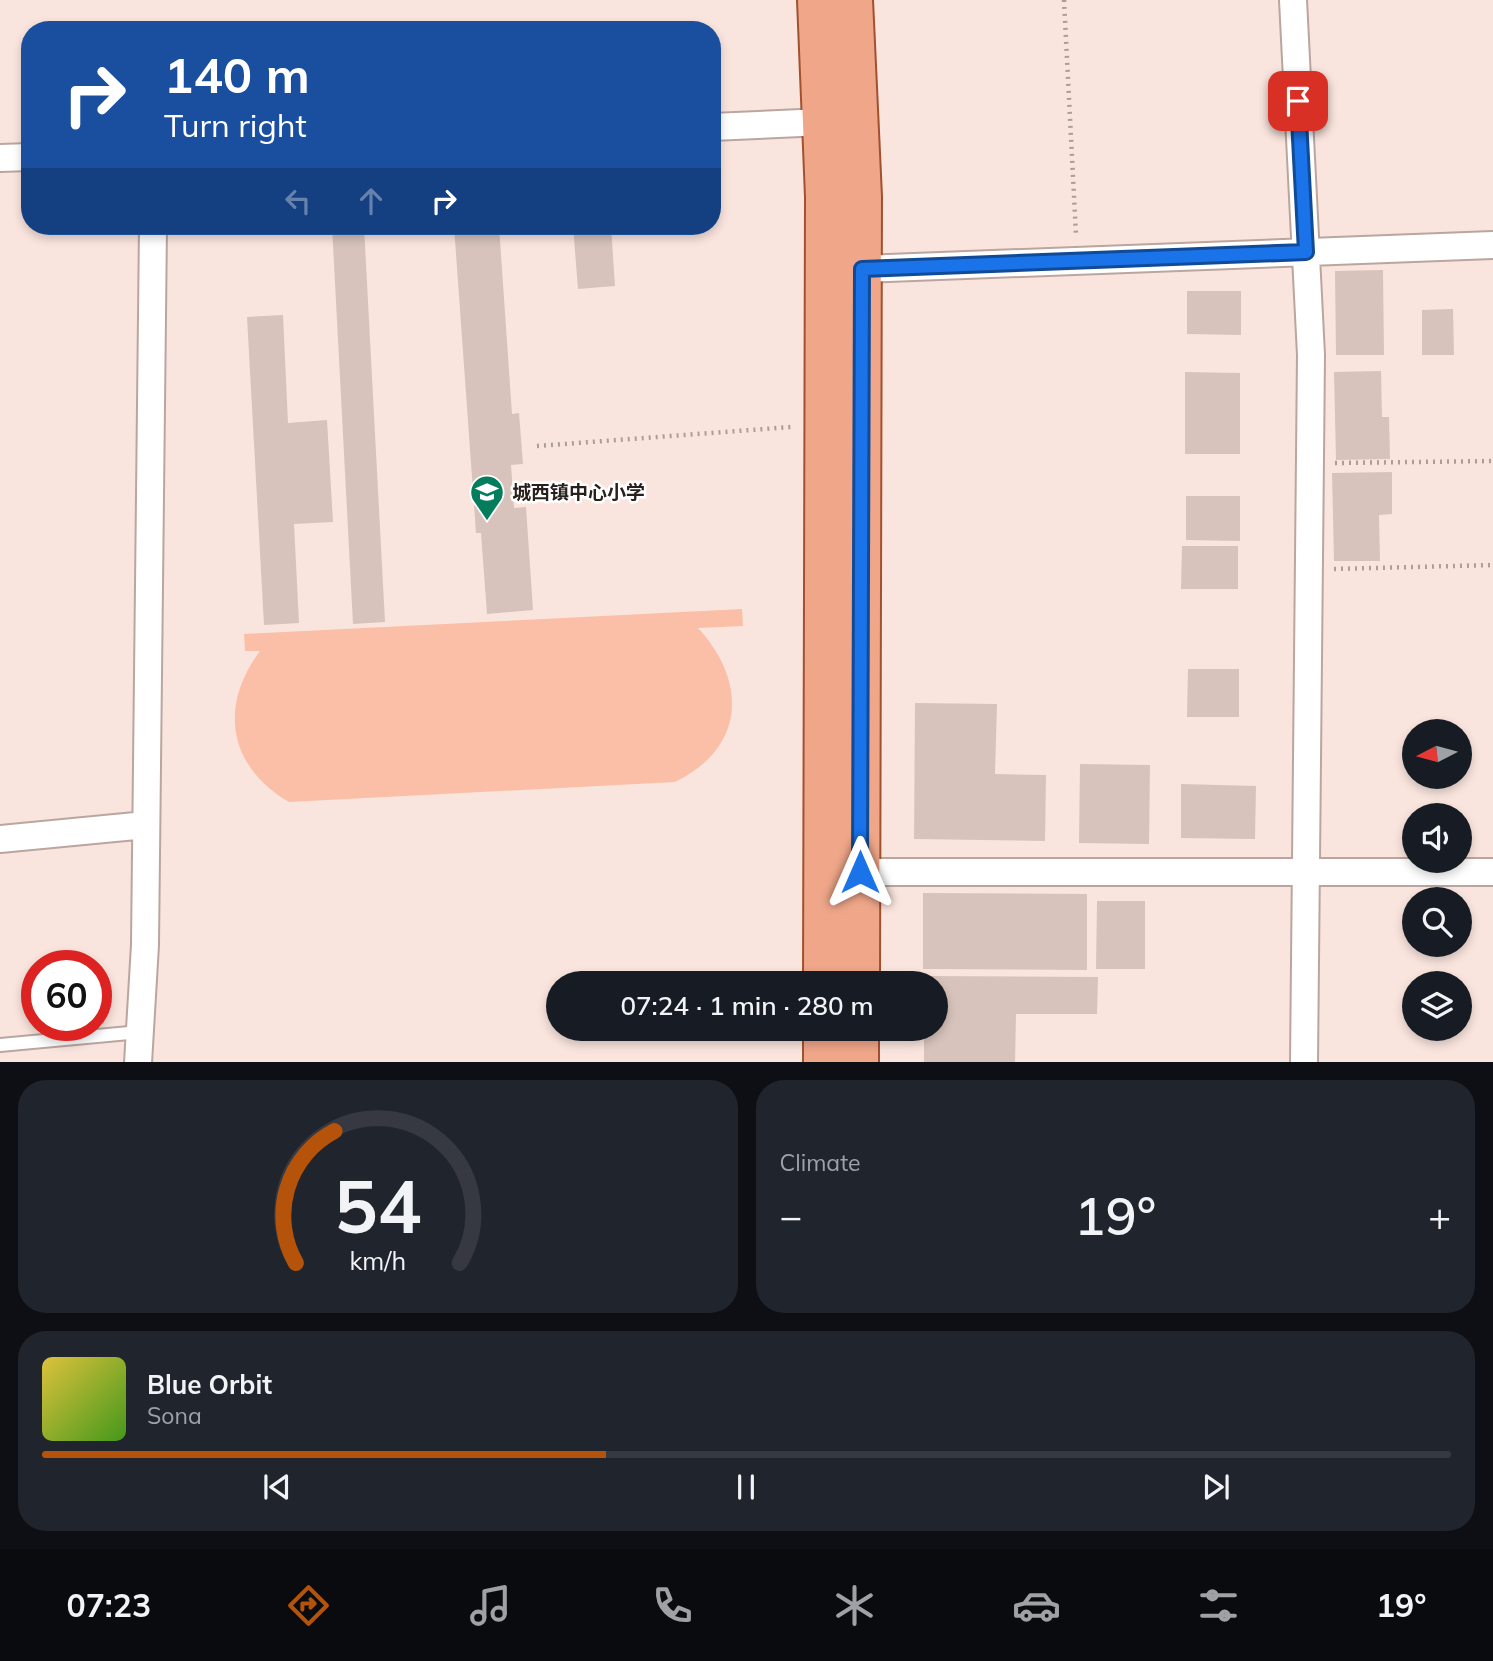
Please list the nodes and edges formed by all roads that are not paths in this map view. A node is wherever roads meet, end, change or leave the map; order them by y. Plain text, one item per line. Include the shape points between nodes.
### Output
1 (817, 0) edge
2 (853, 0) edge
3 (1293, 0) edge
4 (823, 122) junction
5 (721, 127) edge
6 (21, 157) edge
7 (0, 158) edge
8 (153, 235) edge
9 (1493, 245) edge
10 (1306, 252) junction
11 (862, 269) junction
12 (146, 825) junction
13 (0, 839) edge
14 (860, 872) junction
15 (1306, 872) junction
16 (1493, 872) edge
17 (823, 971) edge
18 (860, 971) edge
19 (140, 1032) junction
20 (823, 1041) edge
21 (859, 1041) edge
22 (0, 1045) edge
23 (138, 1062) edge
24 (822, 1062) edge
25 (859, 1062) edge
26 (1304, 1062) edge

1 - 4 main road
2 - 11 main road
3 - 10 street
4 - 5 street
4 - 17 main road
6 - 7 street
8 - 12 street
9 - 10 street
10 - 11 street
10 - 15 street via 1311,355
11 - 14 main road
12 - 13 street
12 - 19 street
14 - 15 street
14 - 18 main road
15 - 16 street
15 - 26 street
19 - 22 lane
19 - 23 street
20 - 24 main road
21 - 25 main road

